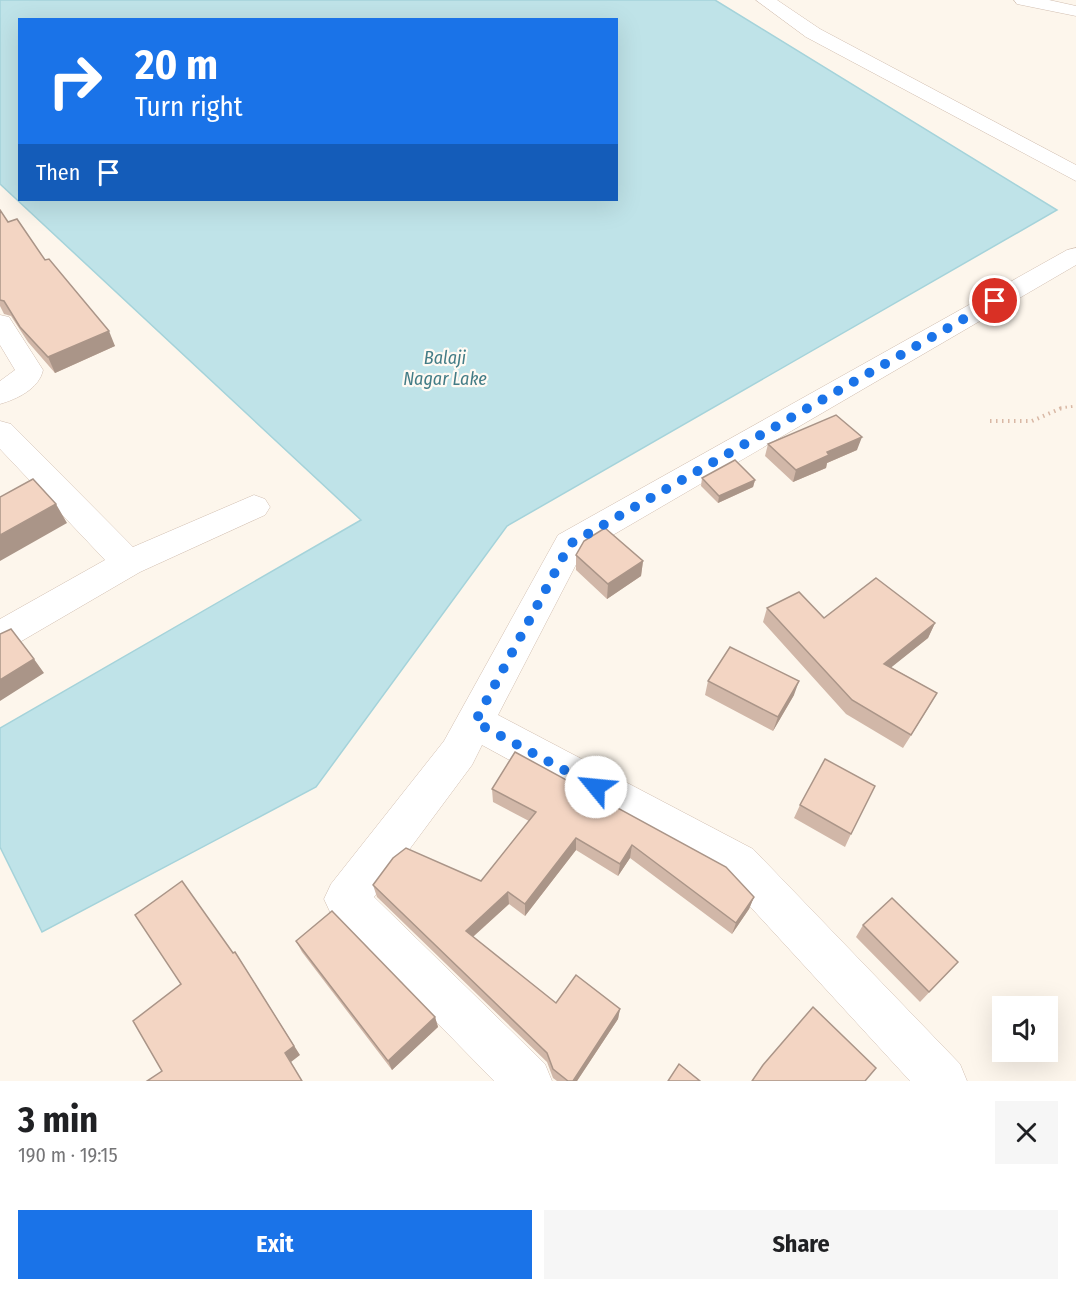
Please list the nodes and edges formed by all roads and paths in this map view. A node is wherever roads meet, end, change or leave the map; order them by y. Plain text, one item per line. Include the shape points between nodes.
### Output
1 (765, 0) edge
2 (1015, 3) edge
3 (1076, 11) edge
4 (1076, 174) edge
5 (1076, 255) edge
6 (0, 323) edge
7 (0, 394) edge
8 (1076, 406) edge
9 (990, 421) dead end
10 (0, 431) edge
11 (254, 507) dead end
12 (129, 563) junction
13 (0, 636) edge
14 (475, 722) junction
15 (528, 1081) edge
16 (943, 1081) edge

1 - 4 street via 813,33
2 - 3 street
5 - 14 street via 570,544
6 - 7 street via 29,370 27,378
8 - 9 path via 1060,406 1032,421
10 - 12 street
11 - 12 street
12 - 13 street
14 - 15 street via 458,753 346,898
14 - 16 street via 738,863

